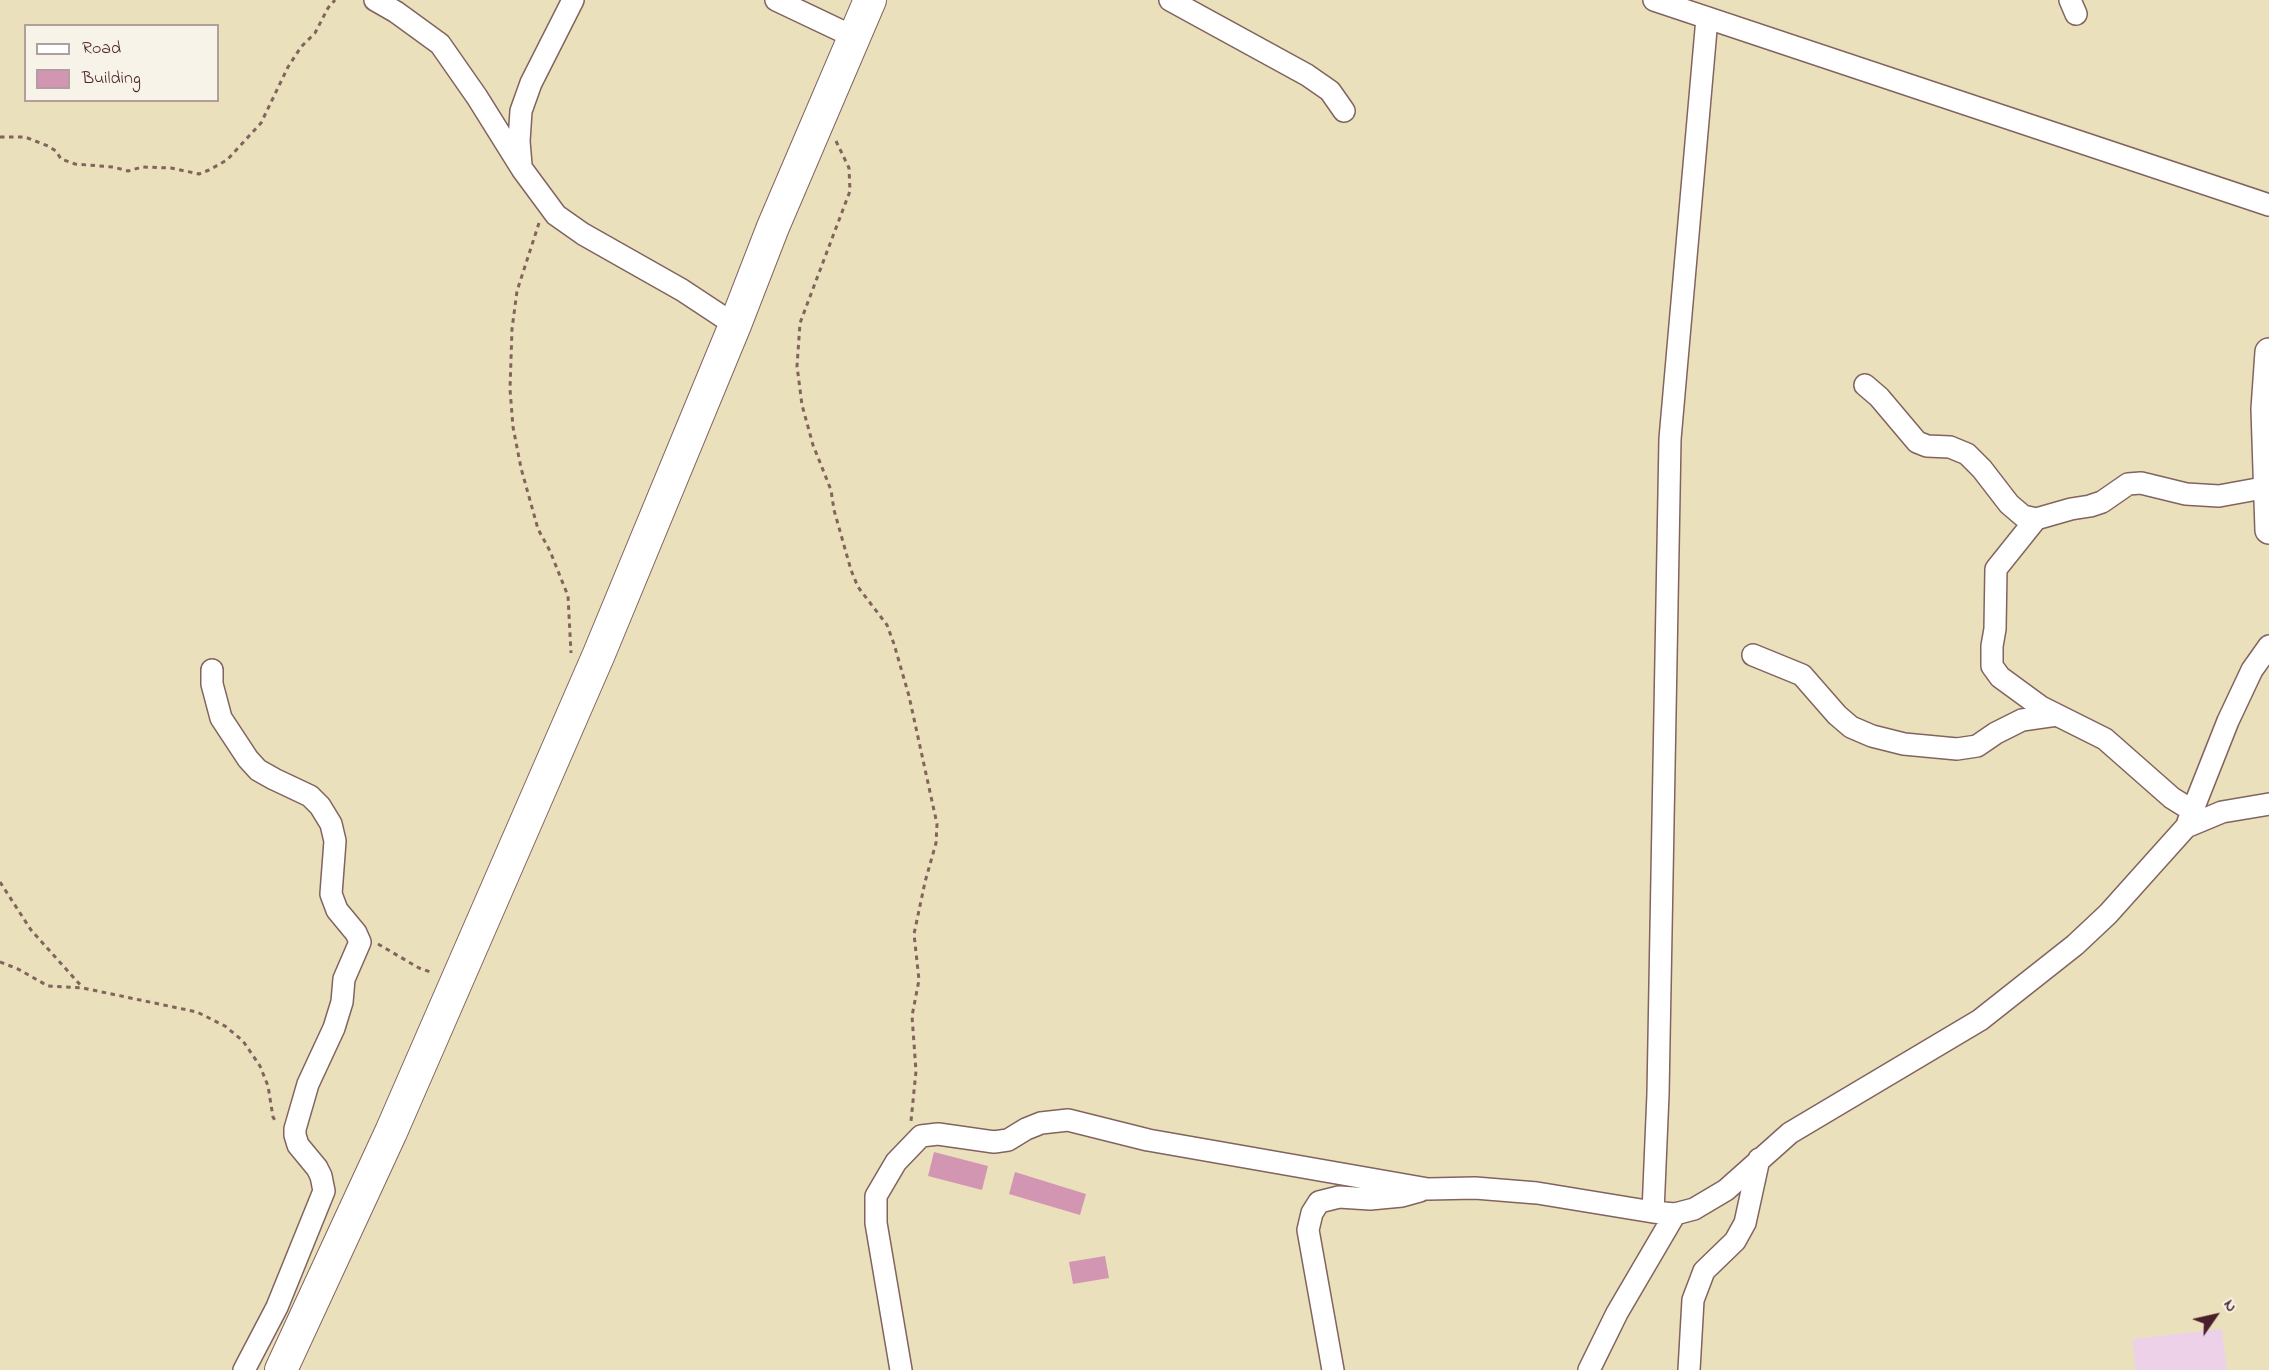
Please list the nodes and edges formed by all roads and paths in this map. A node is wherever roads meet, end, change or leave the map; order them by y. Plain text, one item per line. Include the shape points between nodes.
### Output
1 (334, 0) edge
2 (375, 0) edge
3 (573, 0) edge
4 (776, 0) edge
5 (870, 0) edge
6 (1170, 0) edge
7 (1654, 0) edge
8 (1707, 18) junction
9 (854, 37) junction
10 (1344, 111) dead end
11 (819, 118) junction
12 (0, 137) edge
13 (522, 169) junction
14 (546, 202) junction
15 (2269, 205) edge
16 (735, 325) junction
17 (2269, 352) edge
18 (1865, 385) dead end
19 (2267, 440) edge
20 (2268, 487) edge
21 (2036, 519) junction
22 (2269, 530) edge
23 (2269, 646) edge
24 (1753, 655) dead end
25 (573, 664) dead end
26 (212, 670) dead end
27 (2057, 715) junction
28 (2269, 804) edge
29 (2189, 819) junction
30 (0, 882) edge
31 (359, 938) junction
32 (0, 962) edge
33 (458, 978) junction
34 (83, 988) junction
35 (298, 1145) junction
36 (910, 1146) junction
37 (1759, 1160) junction
38 (1428, 1189) junction
39 (1653, 1212) junction
40 (1675, 1214) junction
41 (244, 1370) edge
42 (281, 1370) edge
43 (901, 1370) edge
44 (1334, 1370) edge
45 (1589, 1370) edge
46 (1689, 1370) edge

1 - 12 path via 315,33 288,67 261,123 227,160 209,170 199,174 171,168 142,167 128,171 75,164 61,159 48,146 25,137
2 - 13 street via 440,44
3 - 13 street via 521,111
4 - 9 street
5 - 9 highway
6 - 10 street via 1308,75 1330,91
7 - 8 street
8 - 15 street
8 - 39 street via 1670,439
9 - 11 highway
11 - 16 highway
11 - 36 path via 841,148 849,168 850,191 800,323 796,366 802,405 831,490 851,570 858,587 887,625 894,644 937,824 914,934 919,980 912,1016 916,1071
13 - 14 street
14 - 16 street via 556,215 583,234
14 - 25 path via 517,291 510,389 513,427 538,529 568,596
16 - 33 highway via 599,654
17 - 19 main road
18 - 21 street via 1917,442 1967,454 2009,504 2023,516
19 - 20 main road
20 - 21 street via 2219,496 2128,484 2102,502
20 - 22 main road
21 - 27 street via 1996,569 1992,666 2000,677
23 - 29 street via 2252,670 2228,721
24 - 27 street via 1802,675 1851,727 1904,744 1956,749 1977,746 2022,720
26 - 31 street via 221,718 248,759 258,770 310,796 332,824 335,841 331,894 337,910
27 - 29 street via 2105,740 2172,798
28 - 29 street
29 - 37 street via 2108,914 1998,1006 1790,1133
30 - 34 path via 31,930
31 - 33 path via 427,971
31 - 35 street via 359,947 344,979 334,1028 308,1084 297,1121
32 - 34 path via 48,986
33 - 42 highway
34 - 35 path via 197,1012 234,1032 260,1066 275,1120
35 - 41 street via 317,1168 324,1191 277,1307
36 - 38 street via 928,1134 994,1142 1008,1140 1041,1123 1068,1120 1148,1140
36 - 43 street via 876,1196 876,1223
37 - 40 street via 1726,1190 1694,1209
37 - 46 street via 1745,1223 1735,1241 1704,1271 1693,1300
38 - 39 street via 1537,1193
38 - 44 street via 1370,1199 1339,1197 1319,1202 1312,1213 1308,1230
39 - 40 street
40 - 45 street

